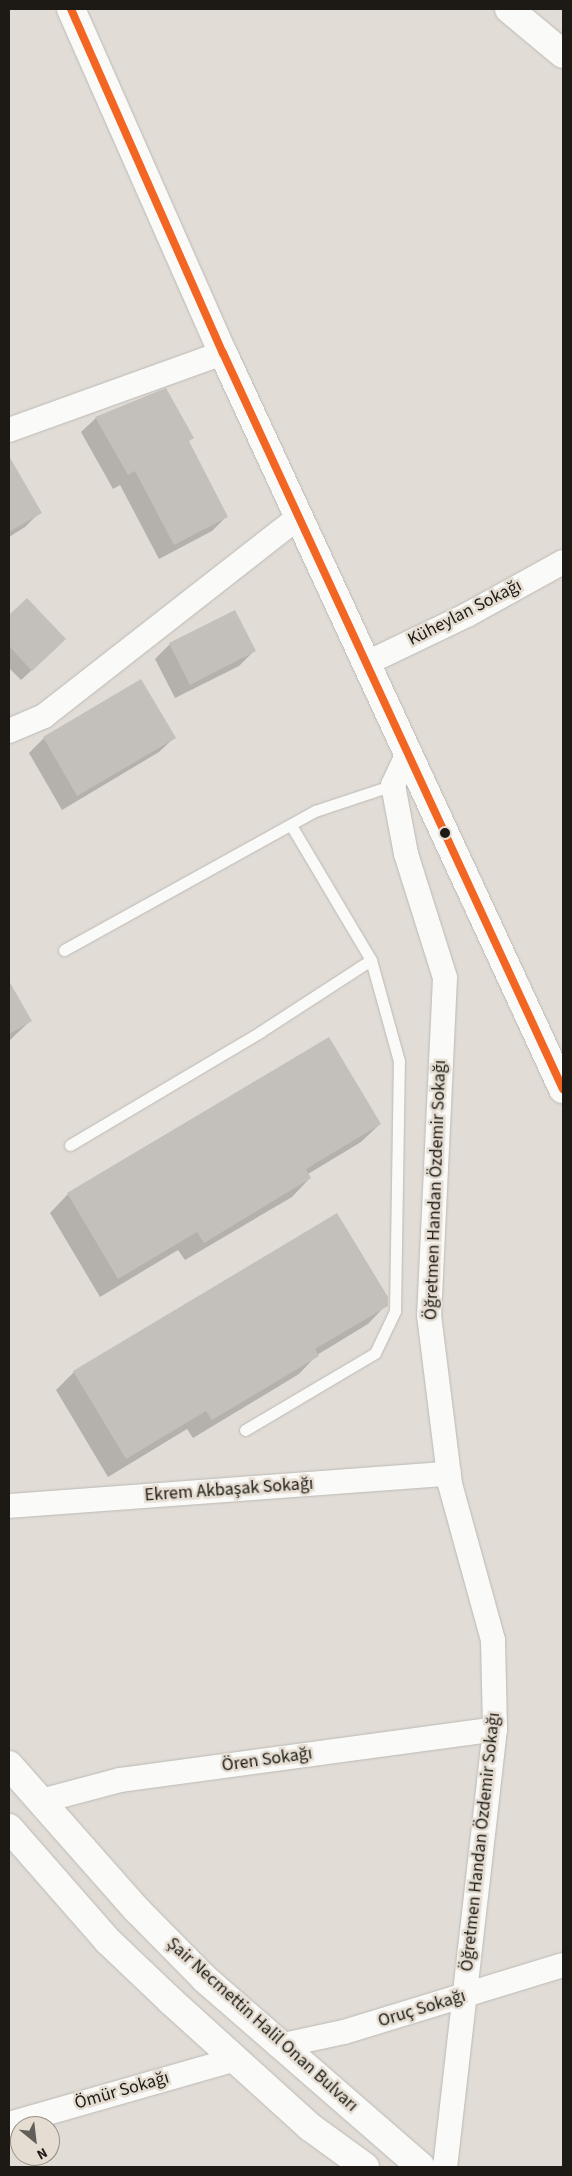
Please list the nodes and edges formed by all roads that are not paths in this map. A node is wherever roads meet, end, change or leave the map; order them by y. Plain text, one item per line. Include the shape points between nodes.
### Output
1 (71, 9) edge
2 (509, 9) edge
3 (563, 54) edge
4 (224, 353) junction
5 (9, 430) edge
6 (299, 517) junction
7 (563, 562) edge
8 (366, 663) junction
9 (9, 731) edge
10 (408, 753) junction
11 (393, 785) junction
12 (290, 825) junction
13 (64, 950) dead end
14 (371, 960) junction
15 (563, 1089) edge
16 (70, 1145) dead end
17 (245, 1430) dead end
18 (449, 1474) junction
19 (9, 1506) edge
20 (495, 1729) junction
21 (9, 1765) edge
22 (41, 1801) junction
23 (9, 1828) edge
24 (563, 1965) edge
25 (466, 1996) junction
26 (279, 2046) junction
27 (234, 2059) junction
28 (9, 2124) edge
29 (365, 2167) edge
30 (422, 2167) edge
31 (444, 2167) edge

1 - 4 main road
2 - 3 main road
4 - 5 street
4 - 6 main road
6 - 8 main road
6 - 9 street via 44,716
7 - 8 street, Küheylan Sokağı via 467,615
8 - 10 main road
10 - 11 street
10 - 15 main road
11 - 12 lane via 315,812
11 - 18 street, Öğretmen Handan Özdemir Sokağı via 406,854 445,978 429,1314
12 - 13 lane
12 - 14 lane
14 - 16 lane via 260,1032
14 - 17 lane via 399,1061 395,1311 375,1353
18 - 19 street, Ekrem Akbaşak Sokağı
18 - 20 street, Öğretmen Handan Özdemir Sokağı via 493,1640
20 - 22 street, Ören Sokağı via 120,1780
20 - 25 street, Öğretmen Handan Özdemir Sokağı
21 - 22 main road, Şair Necmettin Halil Onan Bulvarı
22 - 26 main road, Şair Necmettin Halil Onan Bulvarı via 137,1910 205,1979
23 - 27 main road via 108,1941
24 - 25 street, Oruç Sokağı
25 - 26 street, Oruç Sokağı via 344,2032
25 - 31 street, Öğretmen Handan Özdemir Sokağı
26 - 30 main road, Şair Necmettin Halil Onan Bulvarı
27 - 28 street, Ömür Sokağı
27 - 29 main road via 310,2127

